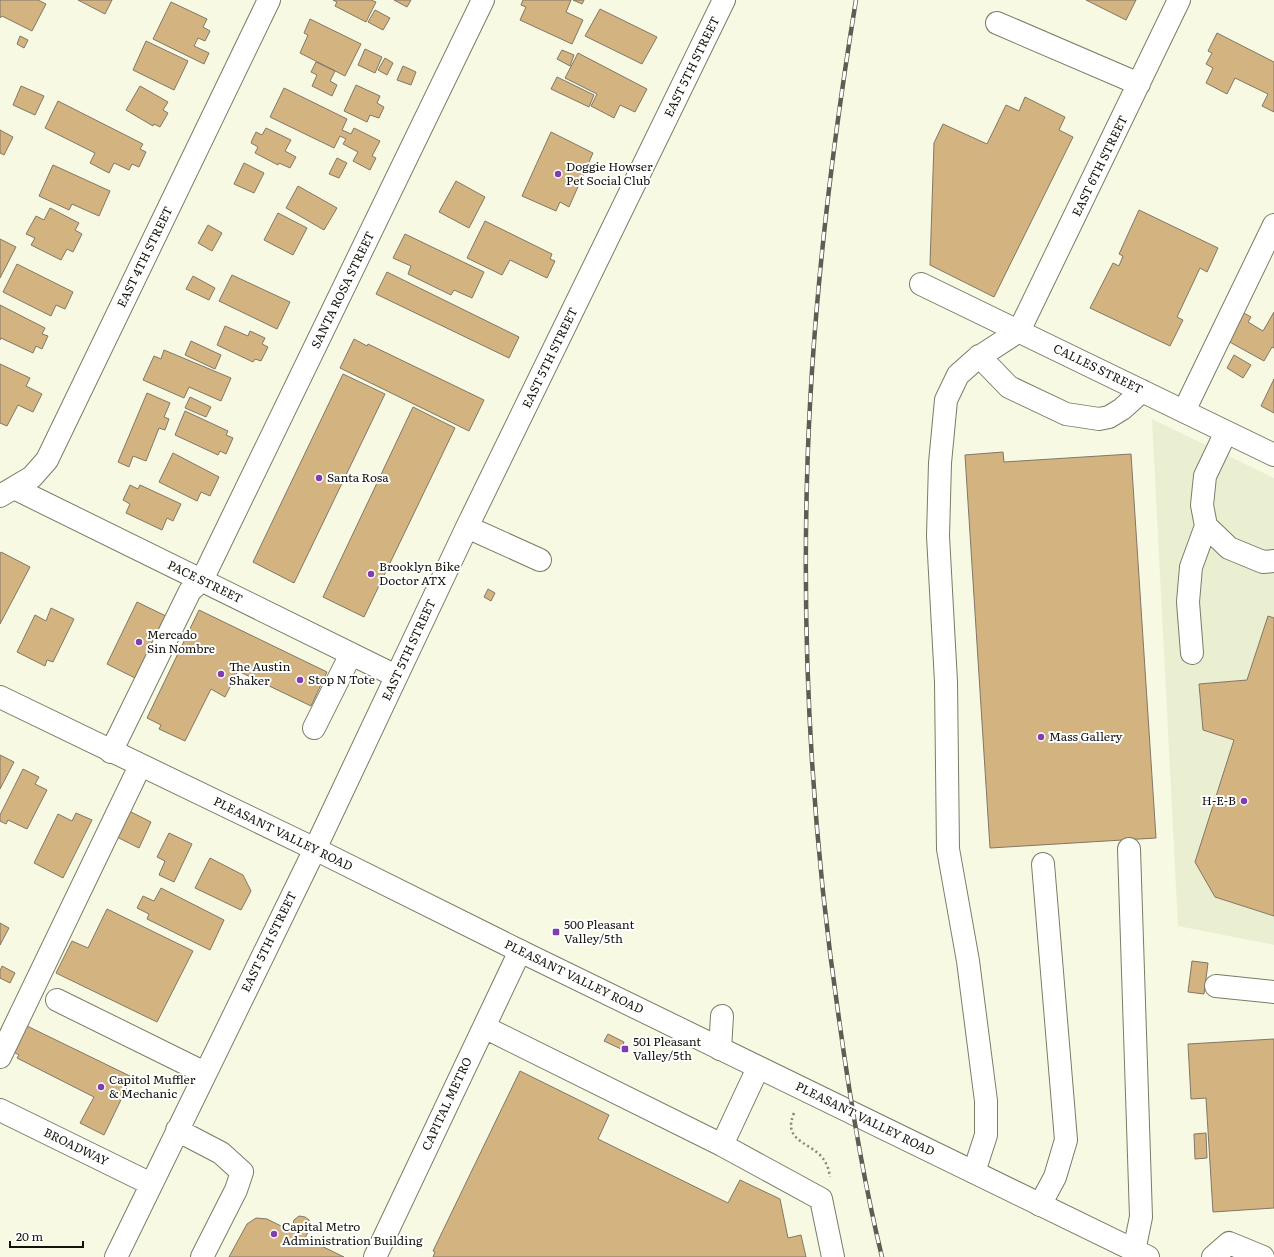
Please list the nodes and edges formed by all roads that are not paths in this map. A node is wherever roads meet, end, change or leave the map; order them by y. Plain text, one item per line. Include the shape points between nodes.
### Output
1 (268, 0) edge
2 (483, 0) edge
3 (724, 0) edge
4 (1179, 0) edge
5 (997, 23) dead end
6 (1139, 84) junction
7 (1274, 225) edge
8 (921, 284) dead end
9 (1019, 331) junction
10 (980, 356) junction
11 (1142, 391) junction
12 (1184, 411) junction
13 (1226, 432) junction
14 (1274, 455) edge
15 (7, 492) edge
16 (1206, 526) junction
17 (468, 527) junction
18 (540, 560) dead end
19 (1274, 561) edge
20 (202, 580) junction
21 (1192, 653) dead end
22 (351, 654) junction
23 (396, 676) junction
24 (0, 697) edge
25 (314, 728) dead end
26 (111, 752) junction
27 (140, 766) junction
28 (315, 849) junction
29 (1129, 849) dead end
30 (1043, 864) dead end
31 (520, 952) junction
32 (1216, 986) dead end
33 (1274, 992) edge
34 (57, 1000) dead end
35 (722, 1016) dead end
36 (484, 1027) junction
37 (720, 1049) junction
38 (0, 1057) edge
39 (758, 1068) junction
40 (205, 1072) junction
41 (0, 1110) edge
42 (177, 1130) junction
43 (722, 1145) junction
44 (974, 1172) junction
45 (151, 1184) junction
46 (1040, 1205) junction
47 (1141, 1254) edge
48 (116, 1257) edge
49 (202, 1257) edge
50 (374, 1257) edge
51 (833, 1257) edge
52 (1213, 1257) edge
53 (1263, 1257) edge

1 - 15 street, EAST 4TH STREET via 47,460 32,477
2 - 20 street, SANTA ROSA STREET
3 - 17 street, EAST 5TH STREET
4 - 6 street, EAST 6TH STREET
5 - 6 street
6 - 9 street, EAST 6TH STREET
7 - 12 street
8 - 9 street, CALLES STREET
9 - 10 street
9 - 11 street, CALLES STREET
10 - 11 street via 1009,387 1066,414 1098,419 1109,417
10 - 44 street via 958,375 946,400 940,463 938,536 946,682 948,849 968,961 986,1101 986,1135
11 - 12 street, CALLES STREET
12 - 13 street, CALLES STREET
13 - 14 street, CALLES STREET
13 - 16 street via 1205,476 1202,505
15 - 20 street, PACE STREET
16 - 19 street via 1229,548 1263,562
16 - 21 street via 1191,567 1188,602
17 - 18 street
17 - 23 street, EAST 5TH STREET
20 - 22 street, PACE STREET
20 - 26 street, SANTA ROSA STREET via 190,591
22 - 23 street, PACE STREET
22 - 25 street
23 - 28 street, EAST 5TH STREET
24 - 26 street, PLEASANT VALLEY ROAD
26 - 27 street, PLEASANT VALLEY ROAD
27 - 28 street, PLEASANT VALLEY ROAD
27 - 38 street
28 - 31 street, PLEASANT VALLEY ROAD
28 - 40 street, EAST 5TH STREET
29 - 47 street
30 - 46 street via 1066,1140 1055,1177
31 - 36 street, CAPITAL METRO
31 - 37 street, PLEASANT VALLEY ROAD
32 - 33 street
34 - 40 street
35 - 37 street
36 - 43 street
36 - 50 street, CAPITAL METRO
37 - 39 street, PLEASANT VALLEY ROAD
39 - 43 street
39 - 44 street, PLEASANT VALLEY ROAD
40 - 42 street, EAST 5TH STREET
41 - 45 street, BROADWAY
42 - 45 street, EAST 5TH STREET
42 - 49 street via 221,1153 242,1172 236,1190
43 - 51 street via 821,1199
44 - 46 street, PLEASANT VALLEY ROAD
45 - 48 street, EAST 5TH STREET
46 - 47 street, PLEASANT VALLEY ROAD
52 - 53 street via 1229,1244

